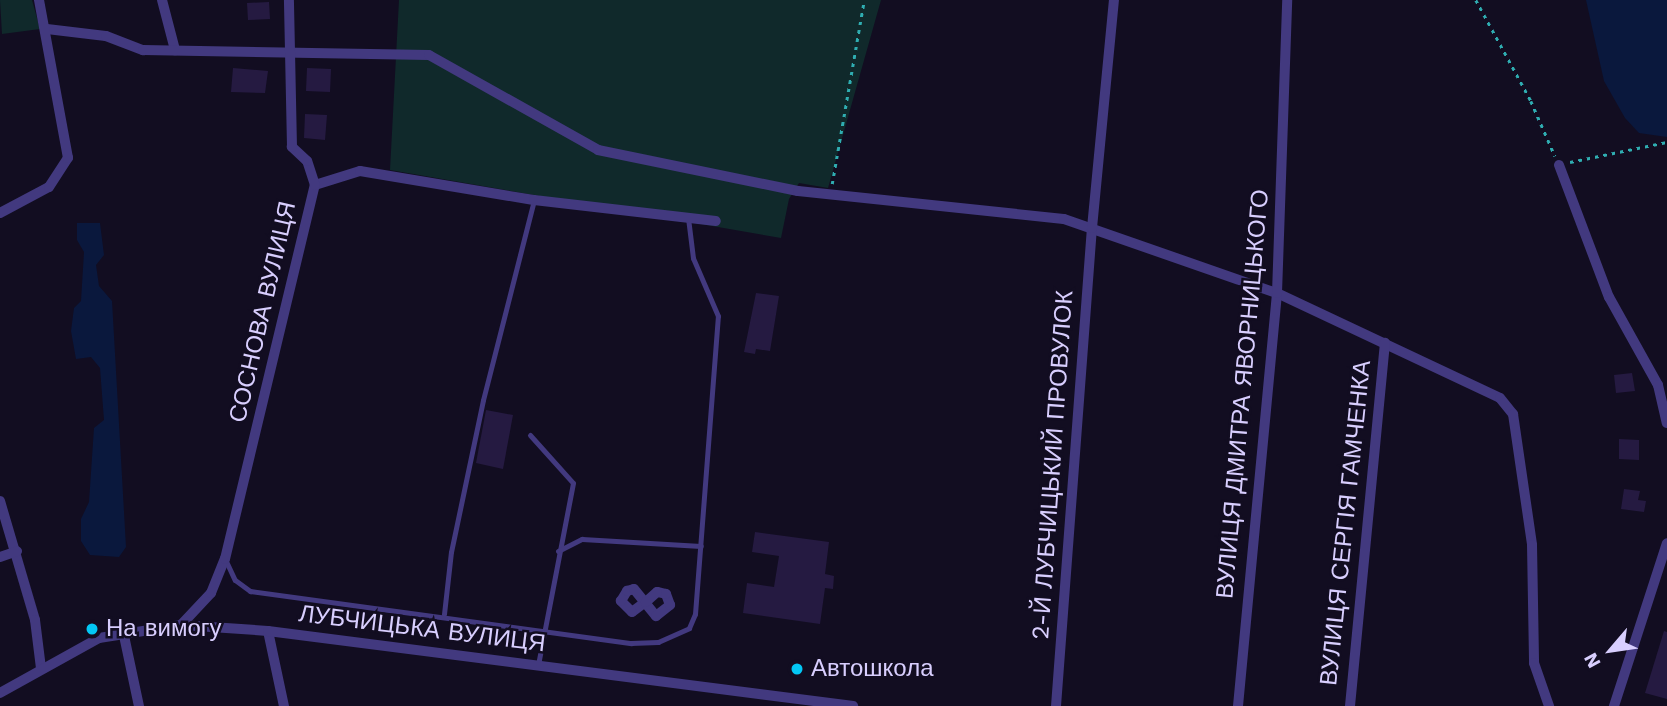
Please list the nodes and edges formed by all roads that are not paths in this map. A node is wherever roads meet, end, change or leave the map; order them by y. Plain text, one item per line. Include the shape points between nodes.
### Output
1 (39, 0) edge
2 (162, 0) edge
3 (289, 0) edge
4 (1114, 0) edge
5 (1287, 0) edge
6 (47, 29) junction
7 (175, 50) junction
8 (290, 52) junction
9 (1559, 165) road end
10 (315, 185) junction
11 (534, 200) junction
12 (0, 213) edge
13 (688, 218) junction
14 (716, 221) dead end
15 (1091, 228) junction
16 (1277, 293) junction
17 (1385, 343) junction
18 (1667, 423) edge
19 (530, 435) dead end
20 (0, 501) edge
21 (1667, 543) edge
22 (701, 546) junction
23 (17, 551) junction
24 (558, 551) junction
25 (0, 557) edge
26 (225, 559) junction
27 (645, 603) joint
28 (444, 614) junction
29 (181, 625) junction
30 (123, 631) junction
31 (268, 631) junction
32 (544, 632) junction
33 (538, 664) junction
34 (41, 668) junction
35 (0, 693) edge
36 (139, 706) edge
37 (284, 706) edge
38 (853, 706) edge
39 (1056, 706) edge
40 (1238, 706) edge
41 (1350, 706) edge
42 (1549, 706) edge
43 (1614, 706) edge

1 - 6 street
2 - 7 street
3 - 8 street, СОСНОВА ВУЛИЦЯ
4 - 15 street, 2-Й ЛУБЧИЦЬКИЙ ПРОВУЛОК
5 - 16 street, ВУЛИЦЯ ДМИТРА ЯВОРНИЦЬКОГО
6 - 7 street via 106,36 143,50
6 - 12 street via 68,158 49,187
7 - 8 street
8 - 10 street, СОСНОВА ВУЛИЦЯ via 292,147 307,160
8 - 15 street via 429,55 598,150 830,195 1064,219
9 - 18 street via 1609,297 1658,385
10 - 11 street via 360,171
10 - 26 street, СОСНОВА ВУЛИЦЯ
11 - 13 street
11 - 28 lane via 483,400 451,551
13 - 14 street
13 - 22 lane via 693,258 718,316
15 - 16 street
15 - 39 street, 2-Й ЛУБЧИЦЬКИЙ ПРОВУЛОК
16 - 17 street
16 - 40 street, ВУЛИЦЯ ДМИТРА ЯВОРНИЦЬКОГО
17 - 41 street, ВУЛИЦЯ СЕРГІЯ ГАМЧЕНКА
17 - 42 street via 1500,398 1513,414 1532,545 1534,663
19 - 24 lane via 573,483
20 - 23 street
21 - 43 street
22 - 24 lane via 582,538
22 - 32 lane via 695,614 689,628 674,638 631,643
23 - 25 street
23 - 34 street via 35,620
24 - 32 lane
26 - 28 lane via 235,580 250,591
26 - 29 street, СОСНОВА ВУЛИЦЯ via 211,593
27 - 27 street via 657,592 666,594 670,605 656,616 634,589 621,601 632,612
28 - 32 lane
29 - 30 street, ЛУБЧИЦЬКА ВУЛИЦЯ
29 - 31 street, ЛУБЧИЦЬКА ВУЛИЦЯ
30 - 34 street, ЛУБЧИЦЬКА ВУЛИЦЯ
30 - 36 street
31 - 33 street, ЛУБЧИЦЬКА ВУЛИЦЯ
31 - 37 street
32 - 33 lane
33 - 38 street, ЛУБЧИЦЬКА ВУЛИЦЯ
34 - 35 street, ЛУБЧИЦЬКА ВУЛИЦЯ

